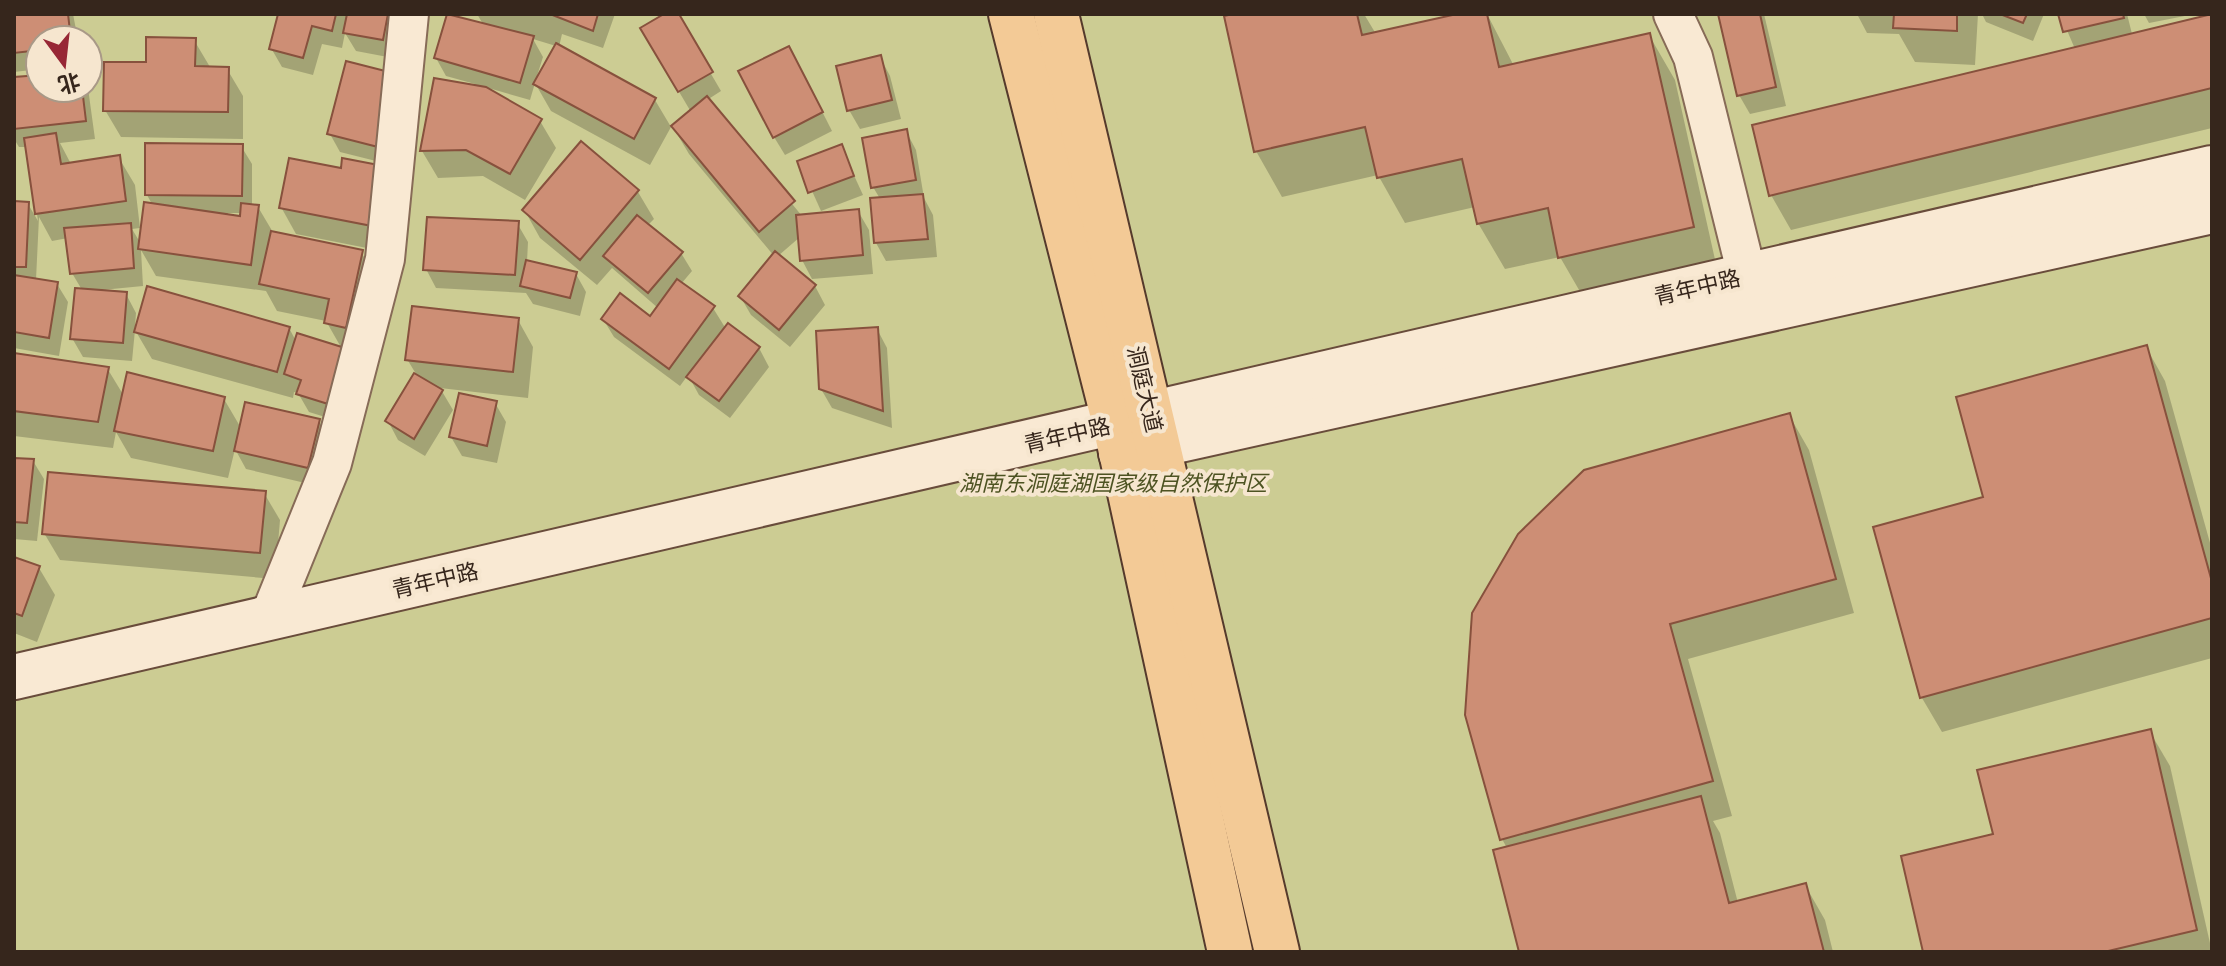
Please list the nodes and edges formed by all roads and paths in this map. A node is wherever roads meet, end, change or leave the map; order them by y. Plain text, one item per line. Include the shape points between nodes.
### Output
1 (409, 14) edge
2 (1011, 14) edge
3 (1056, 14) edge
4 (1673, 14) edge
5 (2212, 168) edge
6 (2212, 211) edge
7 (1747, 275) junction
8 (1136, 434) junction
9 (269, 618) junction
10 (14, 677) edge
11 (14, 705) edge
12 (1230, 952) edge
13 (1277, 952) edge

1 - 9 street via 385,259 332,463
2 - 8 main road, 洞庭大道
3 - 8 main road, 洞庭大道
4 - 7 street via 1693,57
5 - 7 main road, 青年中路
6 - 8 main road, 青年中路
7 - 8 main road, 青年中路
8 - 9 main road, 青年中路
8 - 11 main road
8 - 12 main road, 洞庭大道
8 - 13 main road, 洞庭大道
9 - 10 main road, 青年中路

